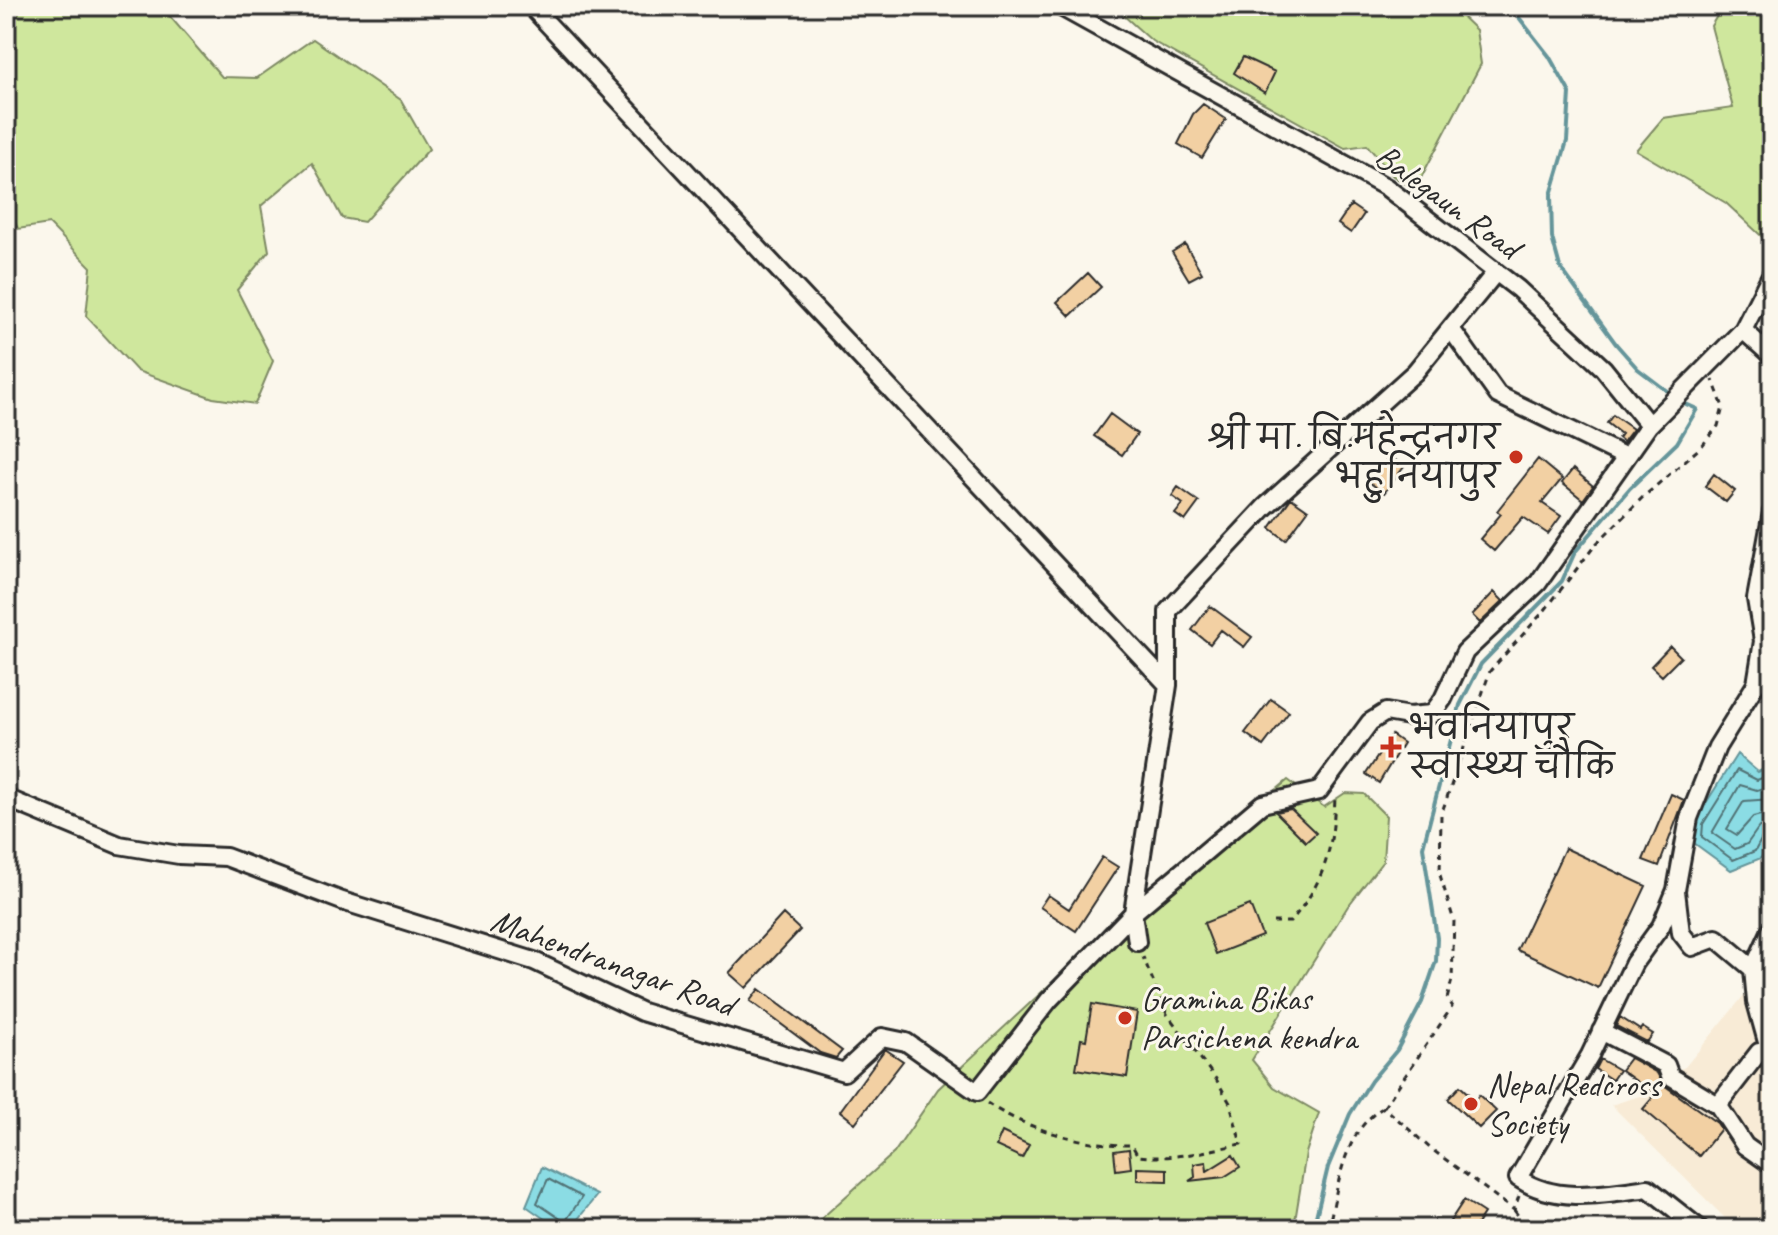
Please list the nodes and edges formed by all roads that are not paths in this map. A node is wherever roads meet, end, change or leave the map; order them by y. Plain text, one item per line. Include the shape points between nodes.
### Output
1 (531, 6) edge
2 (1059, 6) edge
3 (1496, 272) junction
4 (1772, 273) edge
5 (1451, 329) junction
6 (1743, 330) junction
7 (1772, 356) edge
8 (1649, 425) junction
9 (1626, 457) junction
10 (1772, 512) edge
11 (1168, 685) junction
12 (6, 798) edge
13 (1676, 890) junction
14 (1133, 913) junction
15 (1772, 928) edge
16 (1137, 942) road end
17 (1753, 969) junction
18 (1601, 1031) junction
19 (1771, 1053) edge
20 (1718, 1105) junction
21 (1772, 1165) edge
22 (1700, 1229) edge

1 - 11 street
2 - 3 street, Balegaun Road via 1386,187
3 - 5 street
3 - 8 street, Balegaun Road via 1603,368
4 - 6 street
5 - 9 street via 1498,395
5 - 11 street via 1415,372 1265,507 1168,611
6 - 7 street
6 - 8 street
8 - 9 street
9 - 14 street via 1538,583 1465,652 1432,714 1386,712 1370,722 1319,791 1262,804
10 - 13 street via 1756,599 1763,641 1756,684 1717,747 1689,818
11 - 14 street
12 - 14 street, Mahendranagar Road via 119,845 226,857 342,901 534,961 642,1012 844,1072 882,1037 906,1042 977,1092 1049,1000
13 - 17 street via 1681,933 1692,947 1716,938
13 - 18 street
14 - 16 street
15 - 17 street
17 - 19 street
18 - 20 street via 1666,1065 1670,1076
18 - 22 street via 1518,1178 1536,1191 1571,1196 1648,1188
19 - 20 street via 1759,1052
20 - 21 street via 1745,1146

